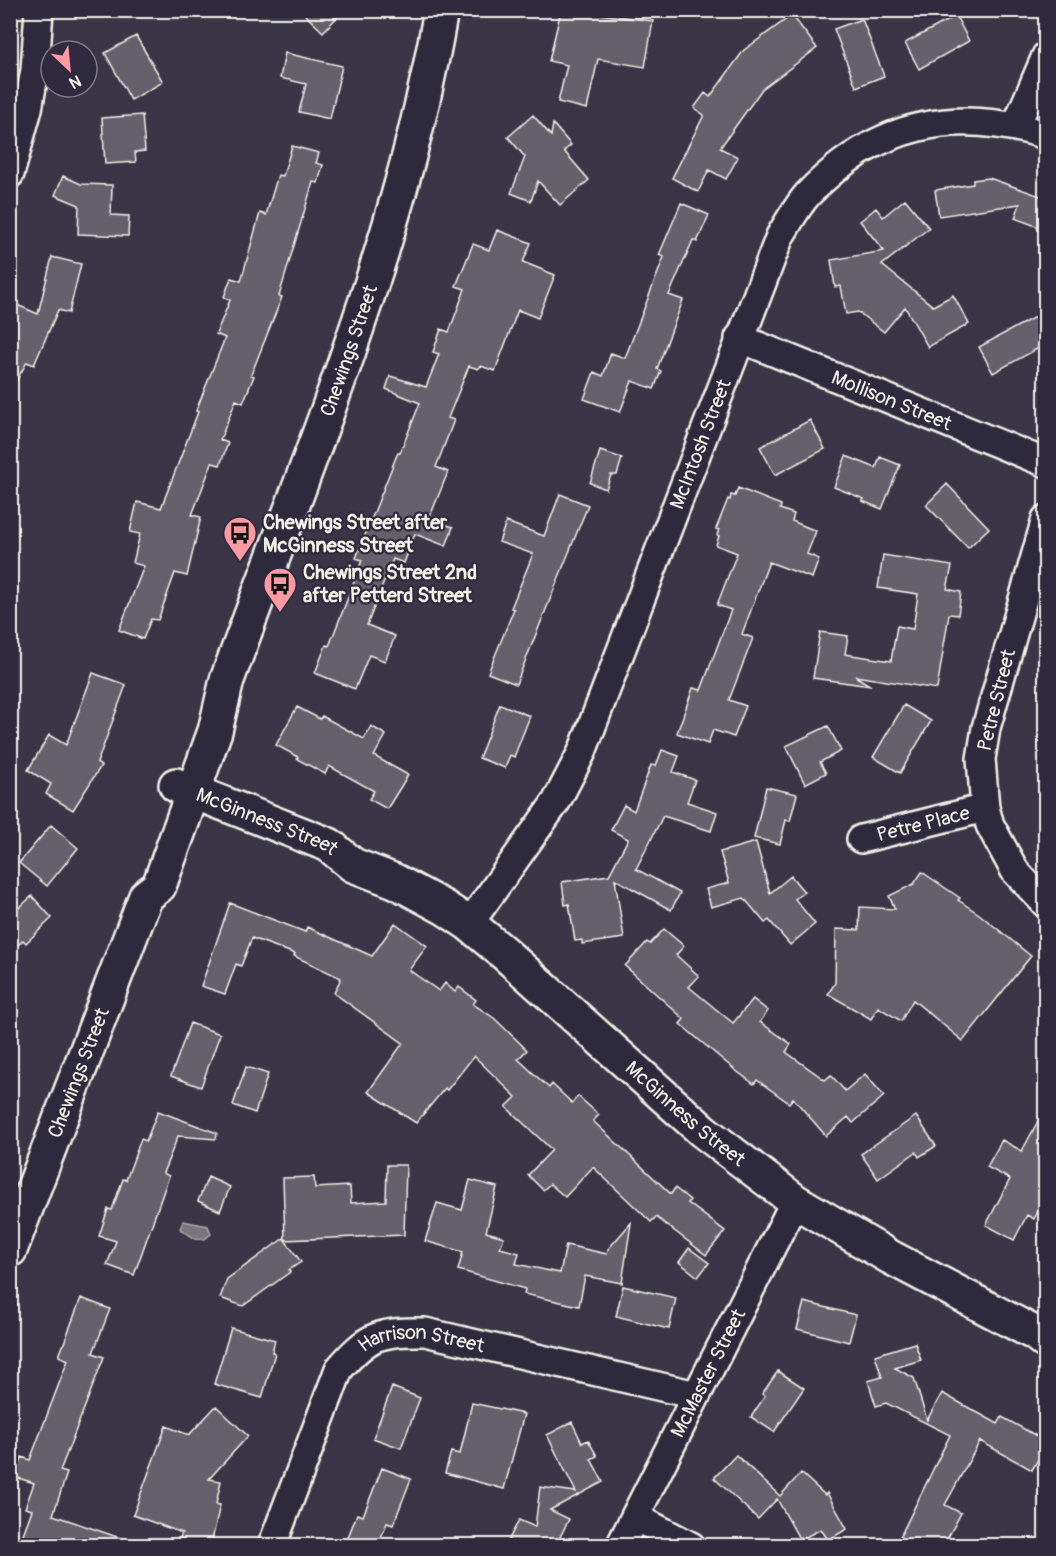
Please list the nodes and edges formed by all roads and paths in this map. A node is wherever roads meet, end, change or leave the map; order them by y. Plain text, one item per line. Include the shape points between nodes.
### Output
1 (39, 10) edge
2 (441, 10) edge
3 (1046, 56) edge
4 (1016, 126) junction
5 (1046, 135) edge
6 (10, 174) edge
7 (740, 338) junction
8 (1046, 463) edge
9 (1046, 519) edge
10 (181, 799) junction
11 (985, 808) junction
12 (861, 839) dead end
13 (1046, 904) edge
14 (469, 924) junction
15 (795, 1200) junction
16 (10, 1250) edge
17 (1043, 1332) edge
18 (696, 1395) junction
19 (635, 1517) junction
20 (272, 1545) edge
21 (620, 1545) edge
22 (691, 1545) edge

1 - 6 street via 35,70
2 - 10 street, Chewings Street via 405,168 348,355 227,680 198,723
3 - 4 street
4 - 5 street, McIntosh Street
4 - 7 street, McIntosh Street via 968,121 922,125 879,140 840,164 806,196 780,236
7 - 8 street, Mollison Street
7 - 14 street, McIntosh Street via 582,752 556,802
9 - 11 street, Petre Street via 986,728 981,759
10 - 14 street, McGinness Street via 321,866 353,865 395,881
10 - 16 street, Chewings Street via 159,885 146,896
11 - 12 street, Petre Place
11 - 13 street, Petre Street via 1015,871
14 - 15 street, McGinness Street via 703,1131
15 - 17 street, McGinness Street via 890,1257
15 - 18 street, McMaster Street
18 - 19 street, McMaster Street
18 - 20 street, Harrison Street via 425,1332 396,1331 369,1340 339,1369
19 - 21 street, McMaster Street
19 - 22 street

